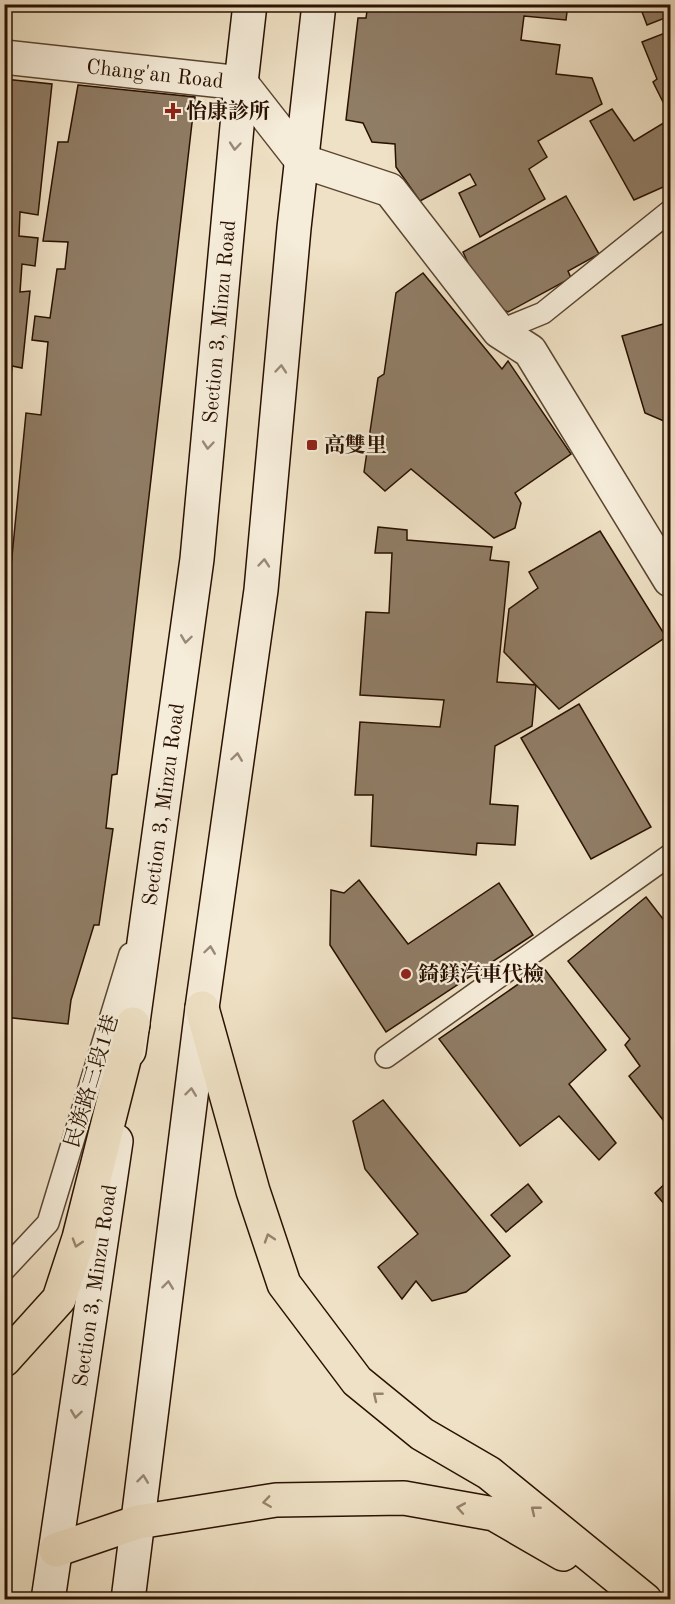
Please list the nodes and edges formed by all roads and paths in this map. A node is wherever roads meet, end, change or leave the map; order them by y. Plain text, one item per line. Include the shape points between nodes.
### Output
1 (250, 4) edge
2 (320, 4) edge
3 (4, 57) edge
4 (241, 83) junction
5 (302, 161) junction
6 (670, 211) edge
7 (500, 331) junction
8 (670, 580) edge
9 (670, 855) edge
10 (153, 878) junction
11 (202, 1008) junction
12 (133, 1024) junction
13 (386, 1057) dead end
14 (4, 1270) edge
15 (4, 1360) edge
16 (138, 1522) junction
17 (56, 1550) junction
18 (48, 1599) edge
19 (128, 1599) edge
20 (644, 1599) edge

1 - 4 main road, Section 3, Minzu Road
2 - 5 main road
3 - 4 main road, Chang'an Road
4 - 5 main road, Chang'an Road
4 -> 10 main road, Section 3, Minzu Road via 197,559
5 - 7 main road via 390,190
11 -> 5 main road via 261,590
6 - 7 lane via 543,313
7 - 8 main road via 530,351
9 - 13 lane
10 - 12 main road, Section 3, Minzu Road
10 - 14 lane, 民族路三段1巷 via 48,1223
16 -> 11 main road
20 -> 11 highway via 489,1473 423,1434 357,1381 284,1284 253,1191
12 -> 15 highway via 79,1238 59,1299
12 -> 17 main road, Section 3, Minzu Road
16 - 17 highway
16 - 19 main road
20 -> 16 highway via 494,1514 404,1498 276,1500
17 - 18 main road, Section 3, Minzu Road

